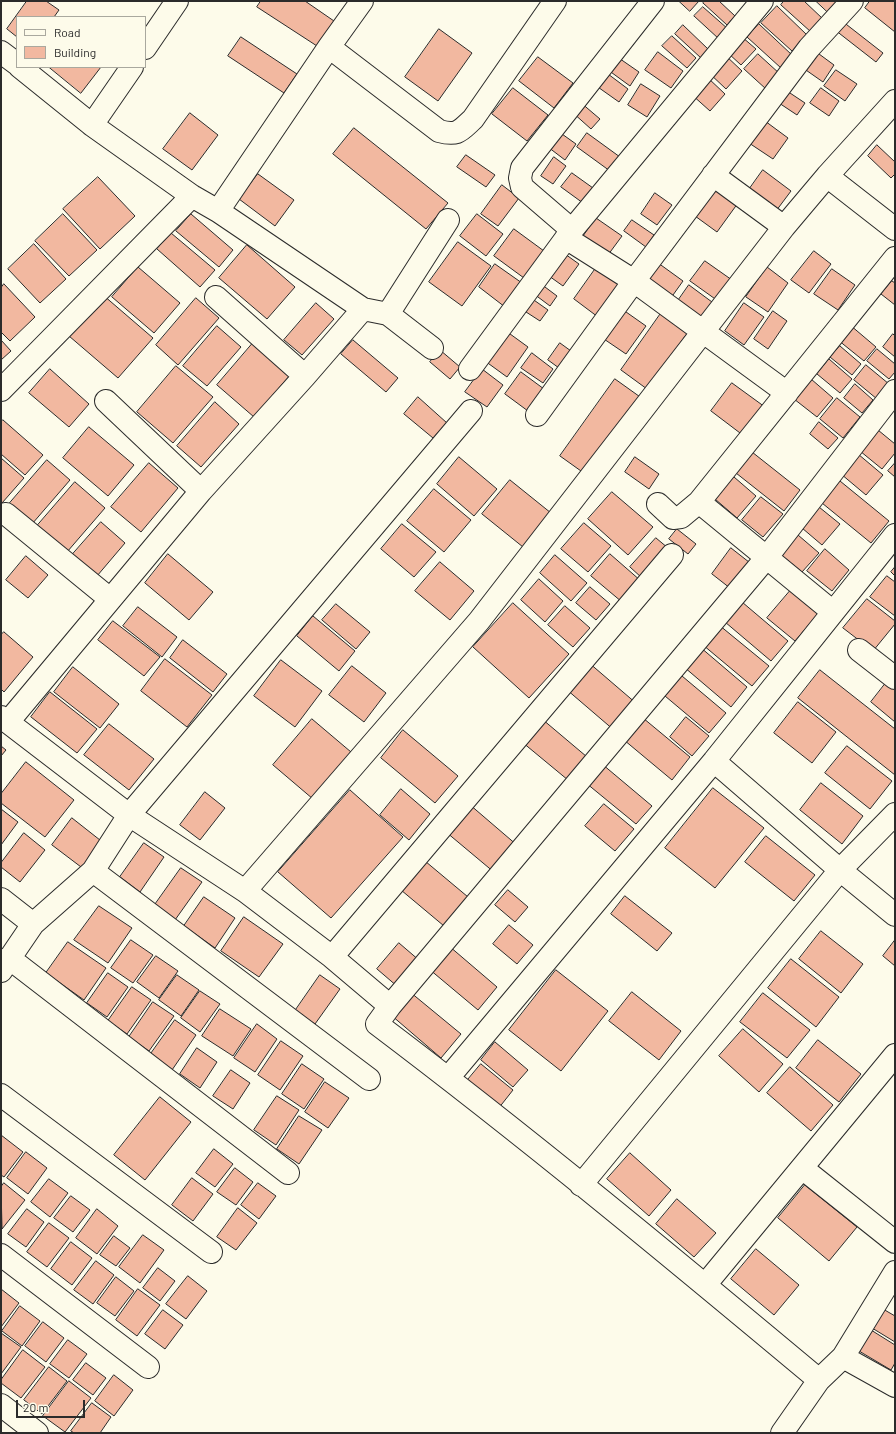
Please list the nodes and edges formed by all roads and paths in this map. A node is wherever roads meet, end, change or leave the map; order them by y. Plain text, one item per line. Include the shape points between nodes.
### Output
1 (177, 1) edge
2 (362, 1) edge
3 (555, 1) edge
4 (653, 1) edge
5 (762, 1) edge
6 (852, 1) edge
7 (146, 47) edge
8 (329, 47) junction
9 (1, 52) edge
10 (16, 63) edge
11 (21, 68) edge
12 (131, 68) edge
13 (895, 101) edge
14 (92, 125) junction
15 (713, 175) junction
16 (827, 176) junction
17 (192, 196) junction
18 (218, 211) junction
19 (448, 220) dead end
20 (784, 227) junction
21 (895, 229) edge
22 (569, 234) junction
23 (895, 258) edge
24 (634, 281) junction
25 (216, 297) dead end
26 (363, 309) junction
27 (388, 314) junction
28 (704, 331) junction
29 (432, 348) dead end
30 (470, 369) dead end
31 (305, 376) junction
32 (1, 390) edge
33 (895, 391) edge
34 (787, 393) junction
35 (106, 401) dead end
36 (471, 411) dead end
37 (537, 415) dead end
38 (201, 491) junction
39 (699, 502) junction
40 (658, 504) dead end
41 (6, 514) dead end
42 (895, 535) edge
43 (672, 555) dead end
44 (767, 557) junction
45 (110, 599) junction
46 (833, 612) junction
47 (859, 650) dead end
48 (895, 678) edge
49 (5, 719) edge
50 (714, 761) junction
51 (895, 814) edge
52 (129, 815) junction
53 (840, 870) junction
54 (93, 871) junction
55 (245, 891) junction
56 (1, 899) edge
57 (895, 915) edge
58 (33, 924) junction
59 (332, 957) junction
60 (5, 965) edge
61 (390, 1006) junction
62 (895, 1055) edge
63 (448, 1078) junction
64 (369, 1079) dead end
65 (1, 1095) edge
66 (802, 1168) junction
67 (288, 1173) dead end
68 (581, 1185) junction
69 (895, 1242) edge
70 (210, 1252) dead end
71 (1, 1255) edge
72 (895, 1272) edge
73 (705, 1285) junction
74 (842, 1357) junction
75 (148, 1367) dead end
76 (819, 1380) junction
77 (895, 1386) edge
78 (1, 1406) edge
79 (37, 1433) edge
80 (782, 1433) edge

1 - 7 street
2 - 8 street
3 - 8 street via 473,120 460,131 450,134 439,131
4 - 22 street via 522,168 522,187
5 - 22 street
6 - 15 street via 808,48
8 - 18 street
9 - 10 street
11 - 14 street
12 - 14 street
13 - 16 street
14 - 17 street
15 - 20 street
15 - 24 street
16 - 20 street
16 - 21 street
17 - 18 street
17 - 32 street
18 - 26 street
19 - 27 street
20 - 28 street
22 - 24 street
22 - 30 street
23 - 34 street
24 - 28 street
24 - 37 street
25 - 31 street
26 - 27 street
26 - 31 street
27 - 29 street
28 - 34 street
28 - 55 street via 479,621
31 - 38 street
33 - 44 street
34 - 39 street
35 - 38 street
36 - 52 street
38 - 45 street
39 - 40 street via 681,517 673,518
39 - 44 street
41 - 45 street
42 - 46 street
43 - 59 street
44 - 46 street
44 - 61 street
45 - 49 street
46 - 50 street
47 - 48 street
49 - 52 street
50 - 53 street
50 - 63 street
51 - 53 street
52 - 54 street
52 - 55 street
53 - 57 street
53 - 68 street
54 - 58 street
54 - 64 street
55 - 59 street
56 - 58 street
58 - 60 street
59 - 61 street
60 - 67 street
61 - 63 street via 377,1024
62 - 66 street
63 - 68 street
65 - 70 street
66 - 69 street
66 - 73 street
68 - 73 street
71 - 75 street
72 - 74 street
73 - 76 street
74 - 76 street
74 - 77 street
76 - 80 street
78 - 79 street

